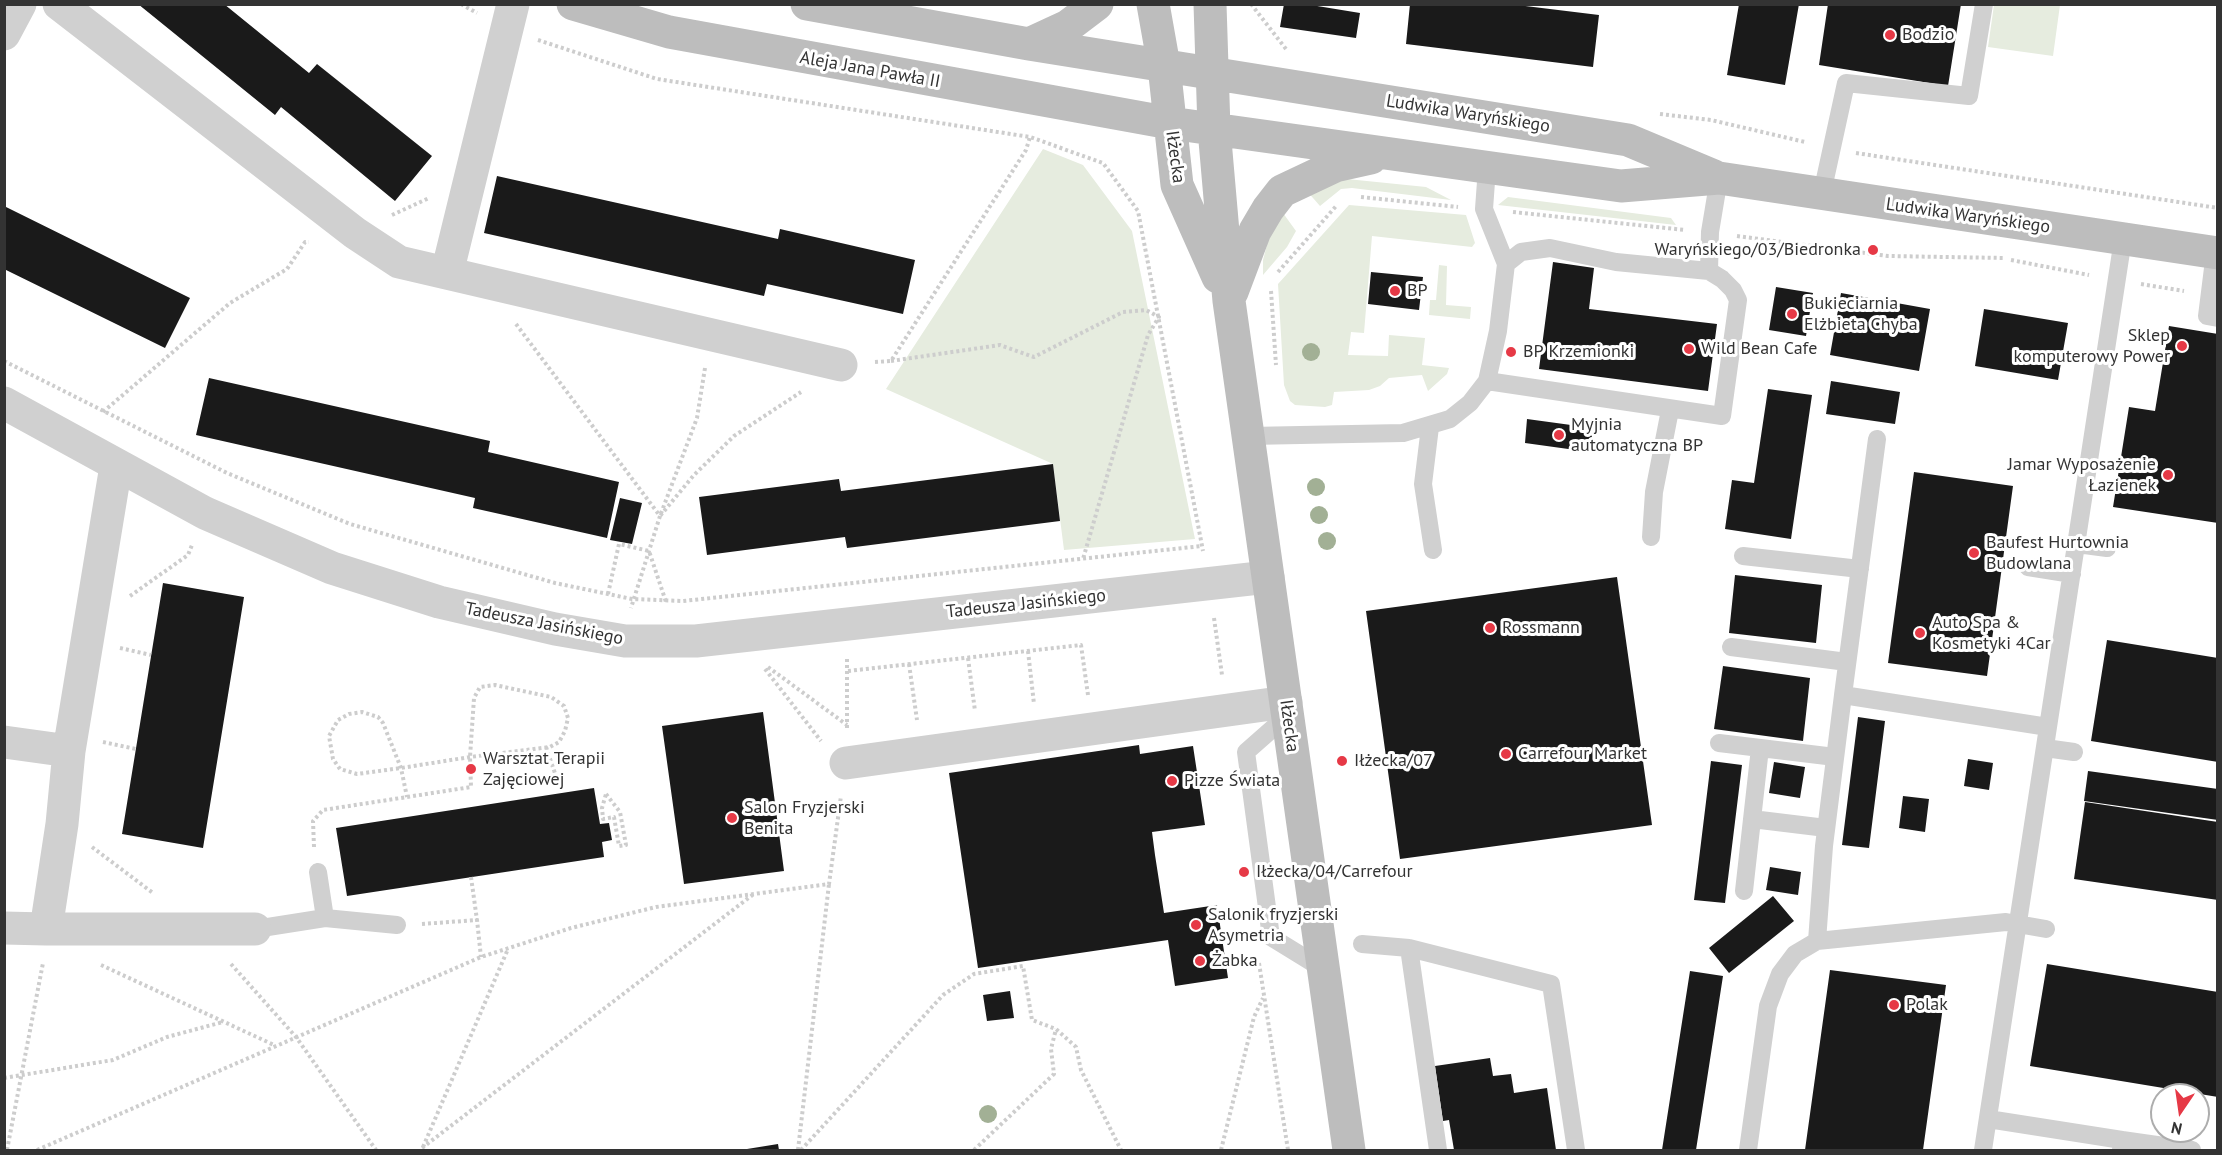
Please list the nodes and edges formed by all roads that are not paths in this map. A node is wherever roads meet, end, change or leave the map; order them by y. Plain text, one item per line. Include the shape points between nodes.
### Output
1 (20, 4) edge
2 (59, 4) edge
3 (573, 4) edge
4 (807, 4) edge
5 (1097, 4) edge
6 (1153, 4) edge
7 (1210, 4) edge
8 (1984, 4) edge
9 (509, 16) edge
10 (4, 34) edge
11 (1029, 44) junction
12 (1164, 66) junction
13 (1211, 73) junction
14 (1170, 123) junction
15 (1214, 129) junction
16 (1391, 155) junction
17 (1488, 168) junction
18 (1719, 178) junction
19 (1822, 194) junction
20 (2123, 239) junction
21 (2216, 253) edge
22 (1506, 264) junction
23 (1709, 271) junction
24 (447, 273) junction
25 (1229, 301) junction
26 (2217, 318) edge
27 (841, 365) dead end
28 (1487, 381) junction
29 (4, 403) edge
30 (1670, 410) junction
31 (1430, 427) junction
32 (1249, 436) junction
33 (1877, 439) dead end
34 (116, 466) junction
35 (1651, 537) dead end
36 (2077, 544) junction
37 (2107, 548) dead end
38 (1433, 550) dead end
39 (1743, 556) dead end
40 (2028, 567) dead end
41 (1860, 569) junction
42 (2072, 574) junction
43 (1268, 577) junction
44 (1731, 647) dead end
45 (1847, 662) junction
46 (1843, 695) junction
47 (1287, 709) junction
48 (2048, 727) junction
49 (4, 742) edge
50 (1719, 743) dead end
51 (70, 744) junction
52 (1760, 748) junction
53 (2045, 748) junction
54 (2074, 752) dead end
55 (1835, 757) junction
56 (846, 763) road end
57 (1752, 819) junction
58 (1826, 828) junction
59 (318, 872) road end
60 (1743, 891) dead end
61 (325, 918) junction
62 (2018, 924) junction
63 (397, 926) road end
64 (4, 928) edge
65 (46, 929) junction
66 (255, 929) joint
67 (2046, 929) dead end
68 (1817, 941) junction
69 (1362, 944) dead end
70 (1409, 948) junction
71 (1323, 969) junction
72 (1988, 1119) junction
73 (2122, 1145) edge
74 (1349, 1150) edge
75 (1438, 1150) edge
76 (1576, 1150) edge
77 (1748, 1150) edge
78 (1983, 1150) edge
79 (2192, 1150) edge

1 - 10 street
2 - 24 street via 355,233 399,262
3 - 14 main road, Aleja Jana Pawła II via 669,32
4 - 11 main road
5 - 11 main road via 1068,26
6 - 12 main road, Iłżecka
7 - 13 main road, Iłżecka
8 - 19 lane via 1969,96 1846,84
9 - 24 street
11 - 12 main road
12 - 13 main road, Ludwika Waryńskiego
12 - 14 main road, Iłżecka
13 - 15 main road, Iłżecka
13 - 18 main road, Ludwika Waryńskiego via 1628,140
14 - 15 main road, Aleja Jana Pawła II
14 - 25 main road, Iłżecka via 1177,185
15 - 16 main road, Ludwika Waryńskiego
15 - 25 main road, Iłżecka
16 - 17 main road, Ludwika Waryńskiego
16 - 25 main road, Ludwika Waryńskiego via 1335,166 1282,192 1255,231
17 - 18 main road, Ludwika Waryńskiego via 1621,186
17 - 22 lane via 1484,209
18 - 19 main road, Ludwika Waryńskiego
18 - 23 lane via 1710,232
19 - 20 main road, Ludwika Waryńskiego
20 - 21 main road, Ludwika Waryńskiego
20 - 36 lane
21 - 26 lane via 2207,316
22 - 23 lane via 1521,252 1550,248 1616,262
22 - 28 lane
23 - 30 lane via 1733,290 1738,300 1722,416
24 - 27 street
25 - 32 main road, Iłżecka
28 - 30 lane
28 - 31 lane via 1470,403 1450,419
29 - 34 street, Tadeusza Jasińskiego
30 - 35 lane via 1654,492
31 - 32 lane via 1403,433
31 - 38 lane via 1423,484
32 - 43 main road, Iłżecka
33 - 41 lane
34 - 43 street, Tadeusza Jasińskiego via 205,513 332,568 439,602 625,641 696,640
34 - 51 street
36 - 37 lane
36 - 42 lane
39 - 41 lane
40 - 42 lane
41 - 45 lane
42 - 48 lane
43 - 47 main road, Iłżecka
44 - 45 lane
45 - 46 lane
46 - 48 lane
46 - 55 lane
47 - 56 street via 1227,710
47 - 71 main road, Iłżecka
47 - 71 lane via 1246,752 1271,937
48 - 53 lane
49 - 51 street
50 - 52 lane
51 - 65 street
52 - 55 lane
52 - 57 lane
53 - 54 lane
53 - 62 lane
55 - 58 lane
57 - 58 lane
57 - 60 lane
58 - 68 lane
59 - 61 lane
61 - 63 lane
61 - 66 lane
62 - 67 lane
62 - 68 lane via 2006,922
62 - 72 lane
64 - 65 street
65 - 66 street
68 - 77 lane via 1795,954 1780,974 1768,1006
69 - 70 lane
70 - 75 lane
70 - 76 lane via 1551,984
71 - 74 main road, Iłżecka
72 - 73 lane
72 - 78 lane
73 - 79 lane

